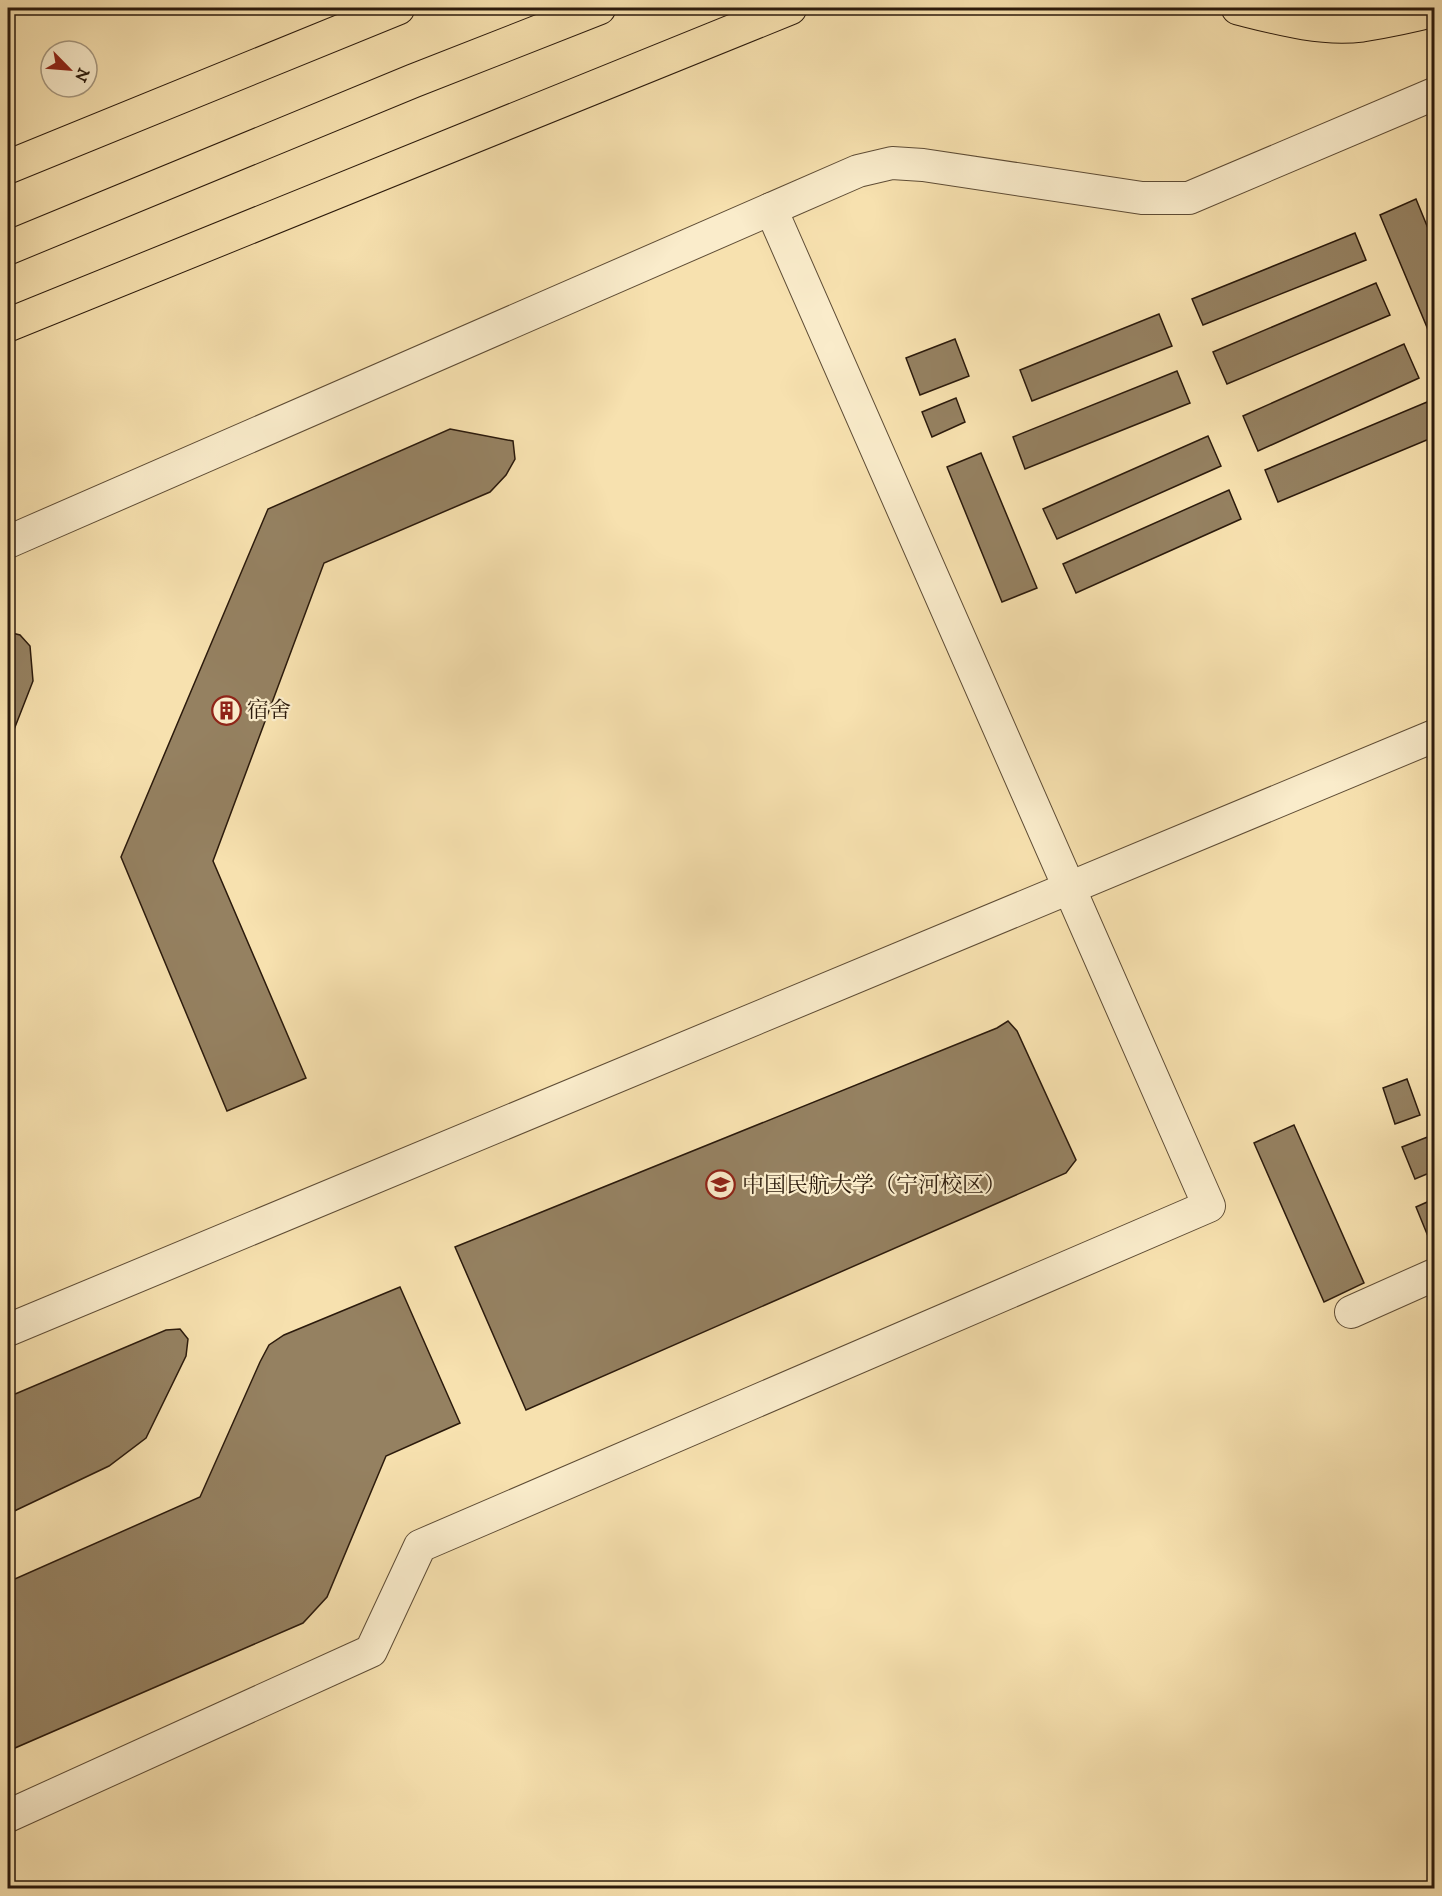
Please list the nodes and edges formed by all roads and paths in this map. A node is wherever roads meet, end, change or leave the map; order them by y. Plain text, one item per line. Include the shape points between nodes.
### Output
1 (398, 8) edge
2 (599, 8) edge
3 (790, 8) edge
4 (1238, 8) edge
5 (1434, 10) edge
6 (1434, 94) edge
7 (8, 167) edge
8 (771, 209) junction
9 (8, 248) edge
10 (8, 325) edge
11 (8, 542) edge
12 (1434, 736) edge
13 (1070, 888) junction
14 (1434, 1275) edge
15 (1351, 1312) dead end
16 (8, 1330) edge
17 (8, 1816) edge

1 - 7 main road
2 - 9 main road
3 - 10 main road
4 - 5 main road via 1314,24 1359,25
6 - 8 lane via 1189,198 1142,198 892,163 858,171
8 - 11 lane
8 - 13 lane
12 - 13 lane
13 - 16 lane
13 - 17 lane via 1209,1206 420,1546 371,1651
14 - 15 lane

